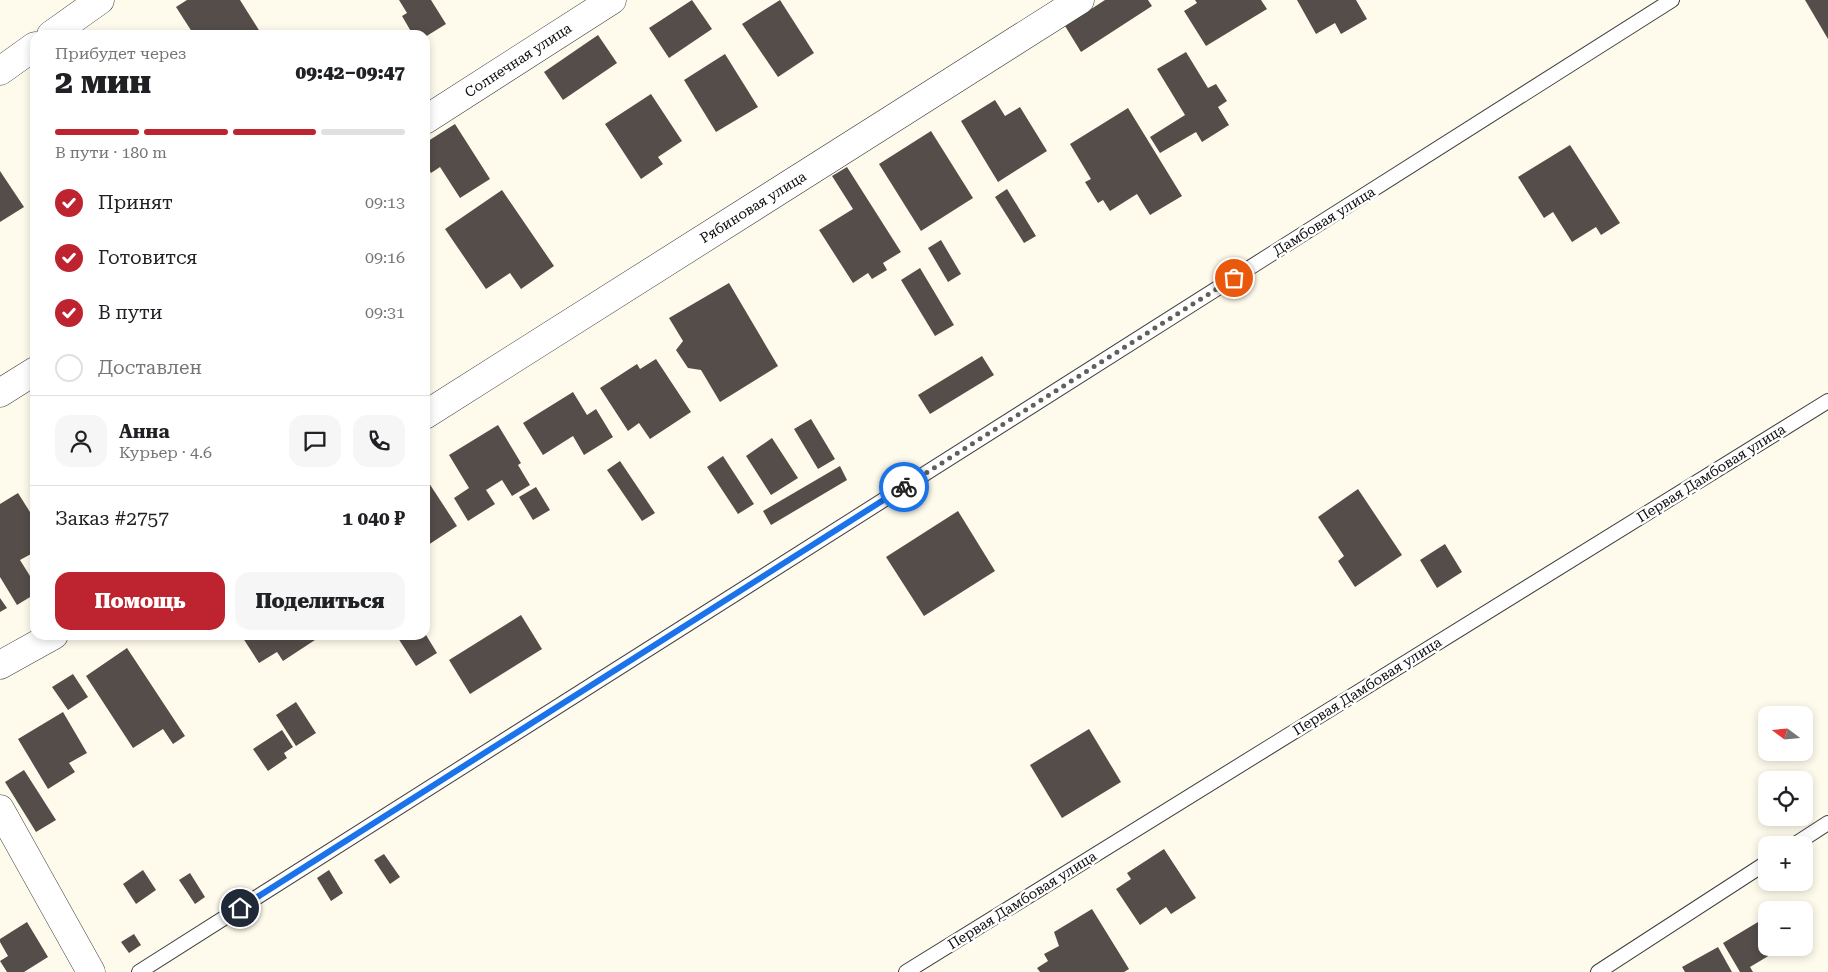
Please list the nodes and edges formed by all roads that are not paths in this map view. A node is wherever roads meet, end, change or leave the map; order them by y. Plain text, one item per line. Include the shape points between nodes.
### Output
1 (100, 0) edge
2 (612, 0) edge
3 (1080, 0) edge
4 (1672, 0) edge
5 (58, 30) edge
6 (30, 50) edge
7 (0, 71) edge
8 (430, 117) edge
9 (30, 373) edge
10 (0, 393) edge
11 (1828, 401) edge
12 (430, 412) edge
13 (45, 640) edge
14 (0, 665) edge
15 (0, 809) edge
16 (1828, 823) edge
17 (1808, 836) edge
18 (1758, 868) edge
19 (91, 972) edge
20 (139, 972) edge
21 (906, 972) edge
22 (1598, 972) edge

1 - 5 street
2 - 8 street, Солнечная улица
3 - 12 street, Рябиновая улица
4 - 20 lane, Дамбовая улица
6 - 7 street
9 - 10 street
11 - 21 lane, Первая Дамбовая улица
13 - 14 street
15 - 19 street
16 - 17 lane
18 - 22 lane

